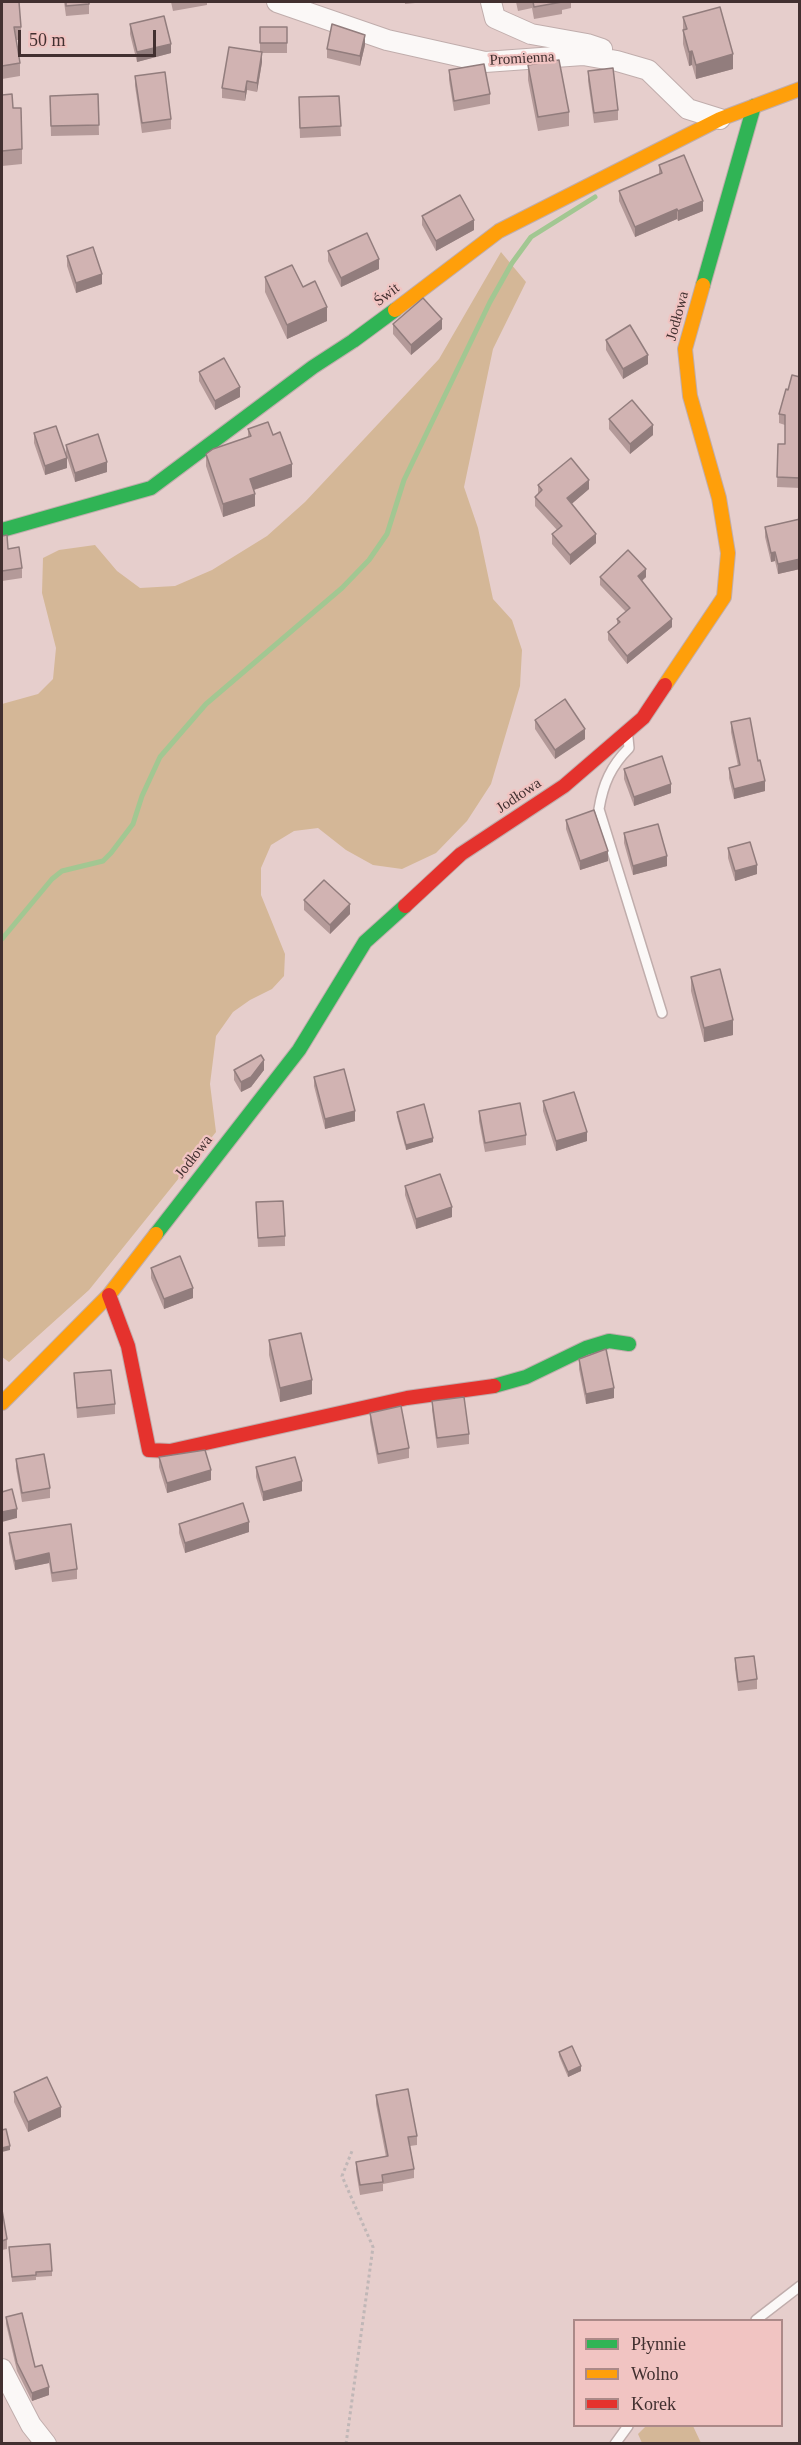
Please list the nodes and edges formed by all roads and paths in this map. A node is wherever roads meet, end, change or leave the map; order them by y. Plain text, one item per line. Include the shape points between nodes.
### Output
1 (277, 2) edge
2 (491, 2) edge
3 (637, 67) junction
4 (800, 89) edge
5 (754, 106) junction
6 (720, 119) junction
7 (2, 530) edge
8 (628, 730) junction
9 (662, 1013) dead end
10 (110, 1295) junction
11 (628, 1344) dead end
12 (2, 1403) edge
13 (352, 2151) dead end
14 (800, 2286) edge
15 (757, 2319) edge
16 (2, 2369) edge
17 (627, 2427) edge
18 (46, 2444) edge
19 (346, 2444) edge
20 (615, 2444) edge

1 - 3 street, Promienna via 387,40 485,62 583,55
2 - 3 street via 495,18 531,34 587,44
3 - 6 street, Promienna via 648,70 688,109
4 - 5 street, Świt
5 - 6 street, Świt
5 - 8 street, Jodłowa via 685,349 690,396 719,498 728,553 724,597 643,717
6 - 7 street, Świt via 499,231 151,488
8 - 9 lane via 629,748 616,761 603,786 599,809
8 - 10 street, Jodłowa via 564,786 461,854 365,942 299,1050
10 - 11 street via 128,1346 149,1450 170,1451 407,1398 494,1386 526,1377 586,1348 609,1341
10 - 12 street, Jodłowa
13 - 19 path via 342,2176 373,2247
14 - 15 lane
16 - 18 street
17 - 20 lane

